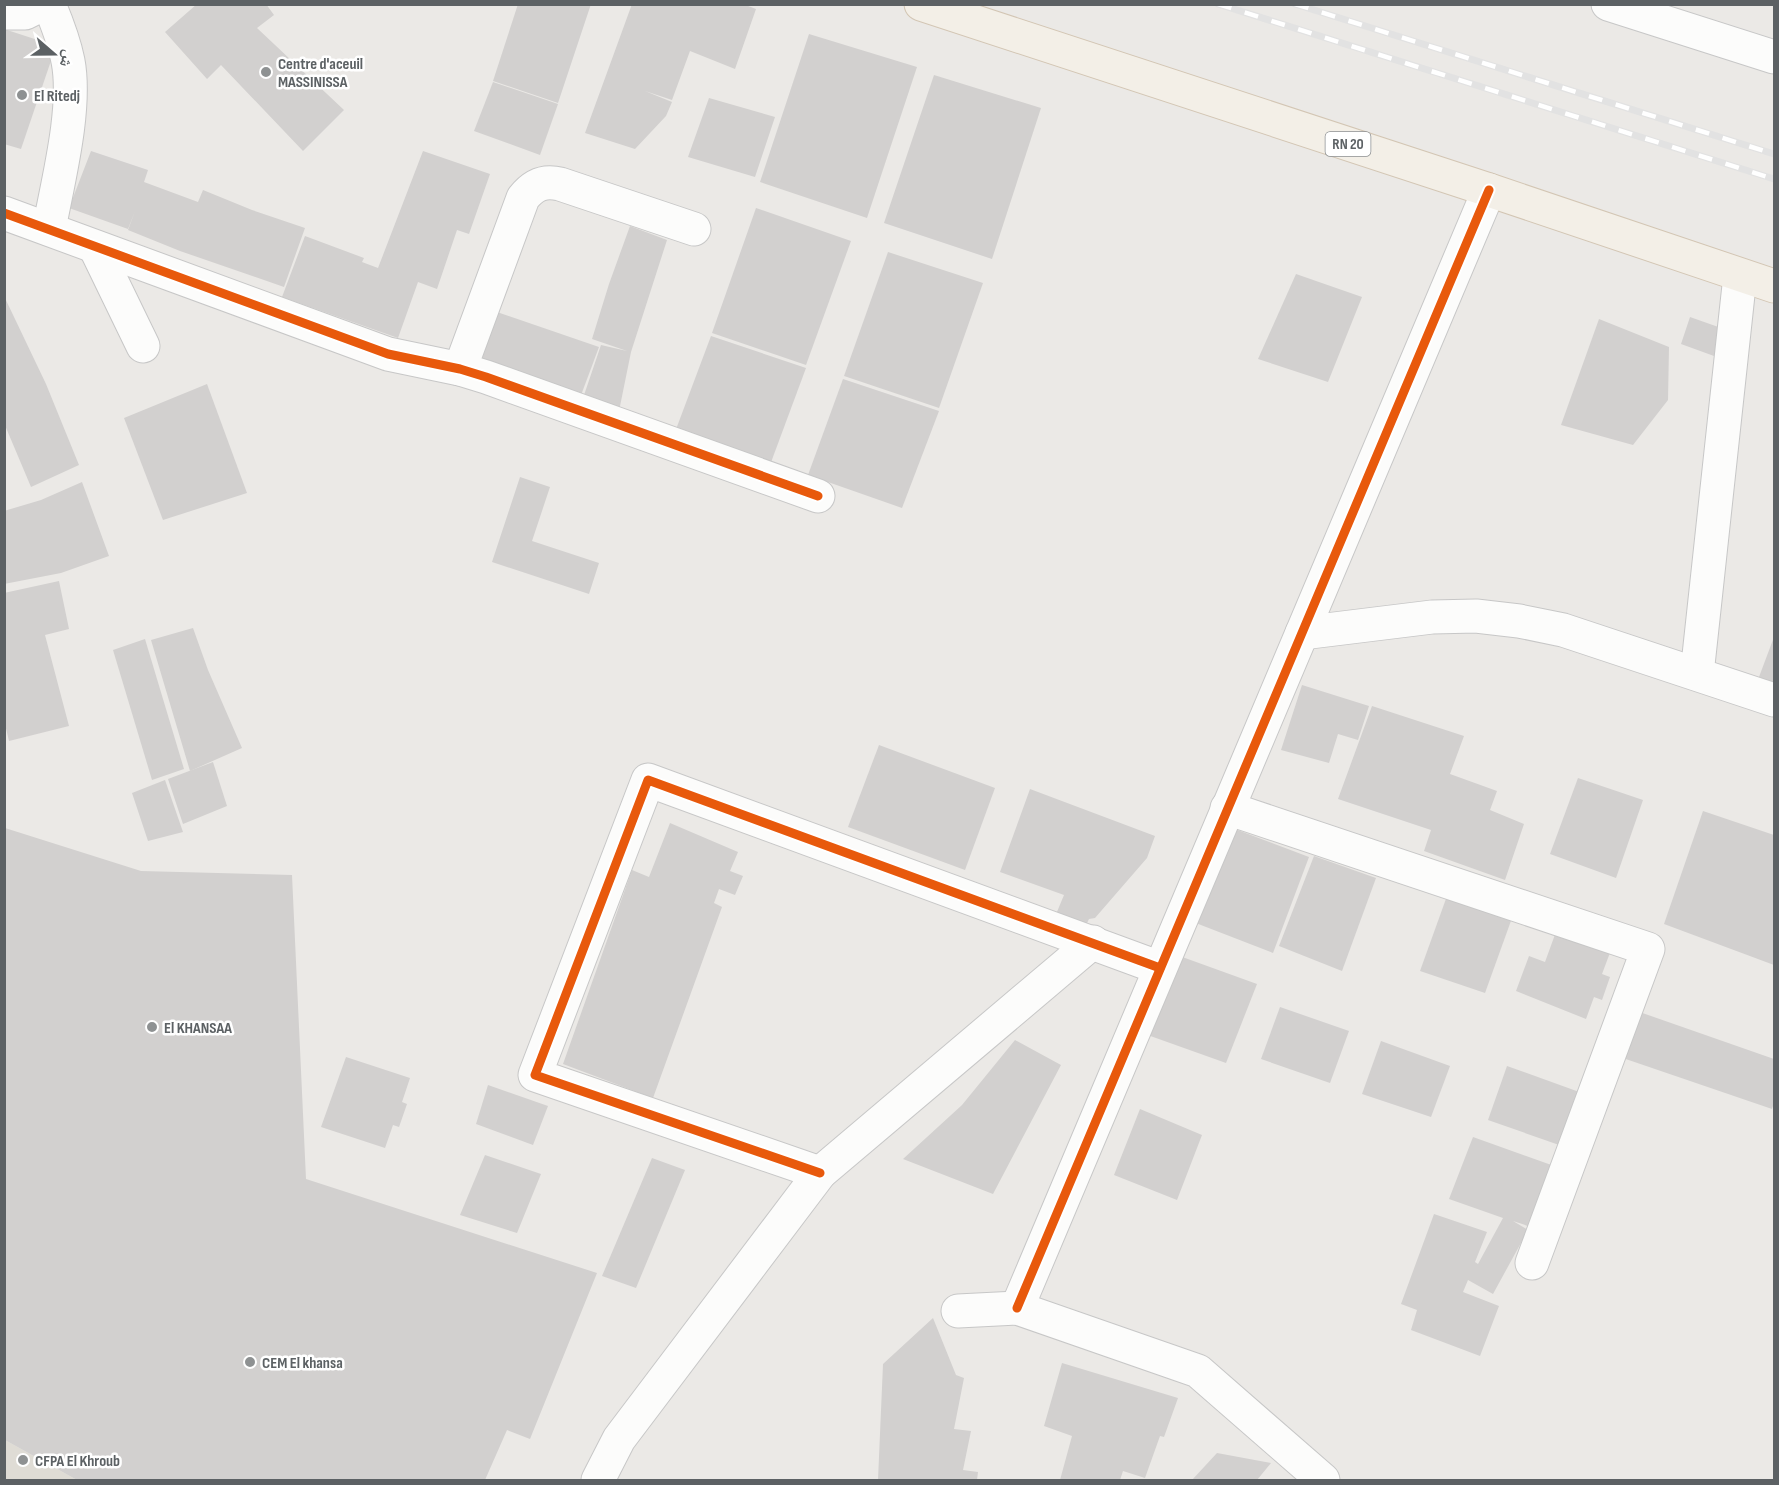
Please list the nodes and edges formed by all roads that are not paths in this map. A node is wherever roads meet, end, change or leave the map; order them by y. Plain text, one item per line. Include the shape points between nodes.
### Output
1 (43, 4) edge
2 (49, 4) edge
3 (921, 4) edge
4 (1608, 4) edge
5 (4, 13) edge
6 (1774, 57) edge
7 (1489, 190) junction
8 (4, 213) edge
9 (49, 229) junction
10 (694, 230) dead end
11 (95, 246) junction
12 (1740, 276) junction
13 (1774, 286) edge
14 (143, 346) dead end
15 (460, 369) junction
16 (818, 496) dead end
17 (1302, 633) junction
18 (1697, 674) junction
19 (1774, 700) edge
20 (1227, 808) junction
21 (1093, 942) junction
22 (1161, 968) junction
23 (820, 1173) junction
24 (1532, 1263) dead end
25 (1017, 1308) junction
26 (958, 1311) dead end
27 (598, 1480) edge
28 (1323, 1480) edge

1 - 5 street via 25,13
2 - 9 street via 63,38 71,89
3 - 7 main road, RN 20
4 - 6 street
7 - 12 main road, RN 20
7 - 17 street
8 - 9 street
9 - 11 street
10 - 15 street via 560,184 536,185 523,198
11 - 14 street
11 - 15 street via 388,354
12 - 13 main road, RN 20
12 - 18 street
15 - 16 street
17 - 18 street via 1432,616 1476,616 1563,630
17 - 20 street
18 - 19 street
20 - 22 street
20 - 24 street via 1648,950
21 - 22 street
21 - 23 street
21 - 23 street via 648,780 535,1075
22 - 25 street
23 - 27 street via 619,1439
25 - 26 street
25 - 28 street via 1198,1371

